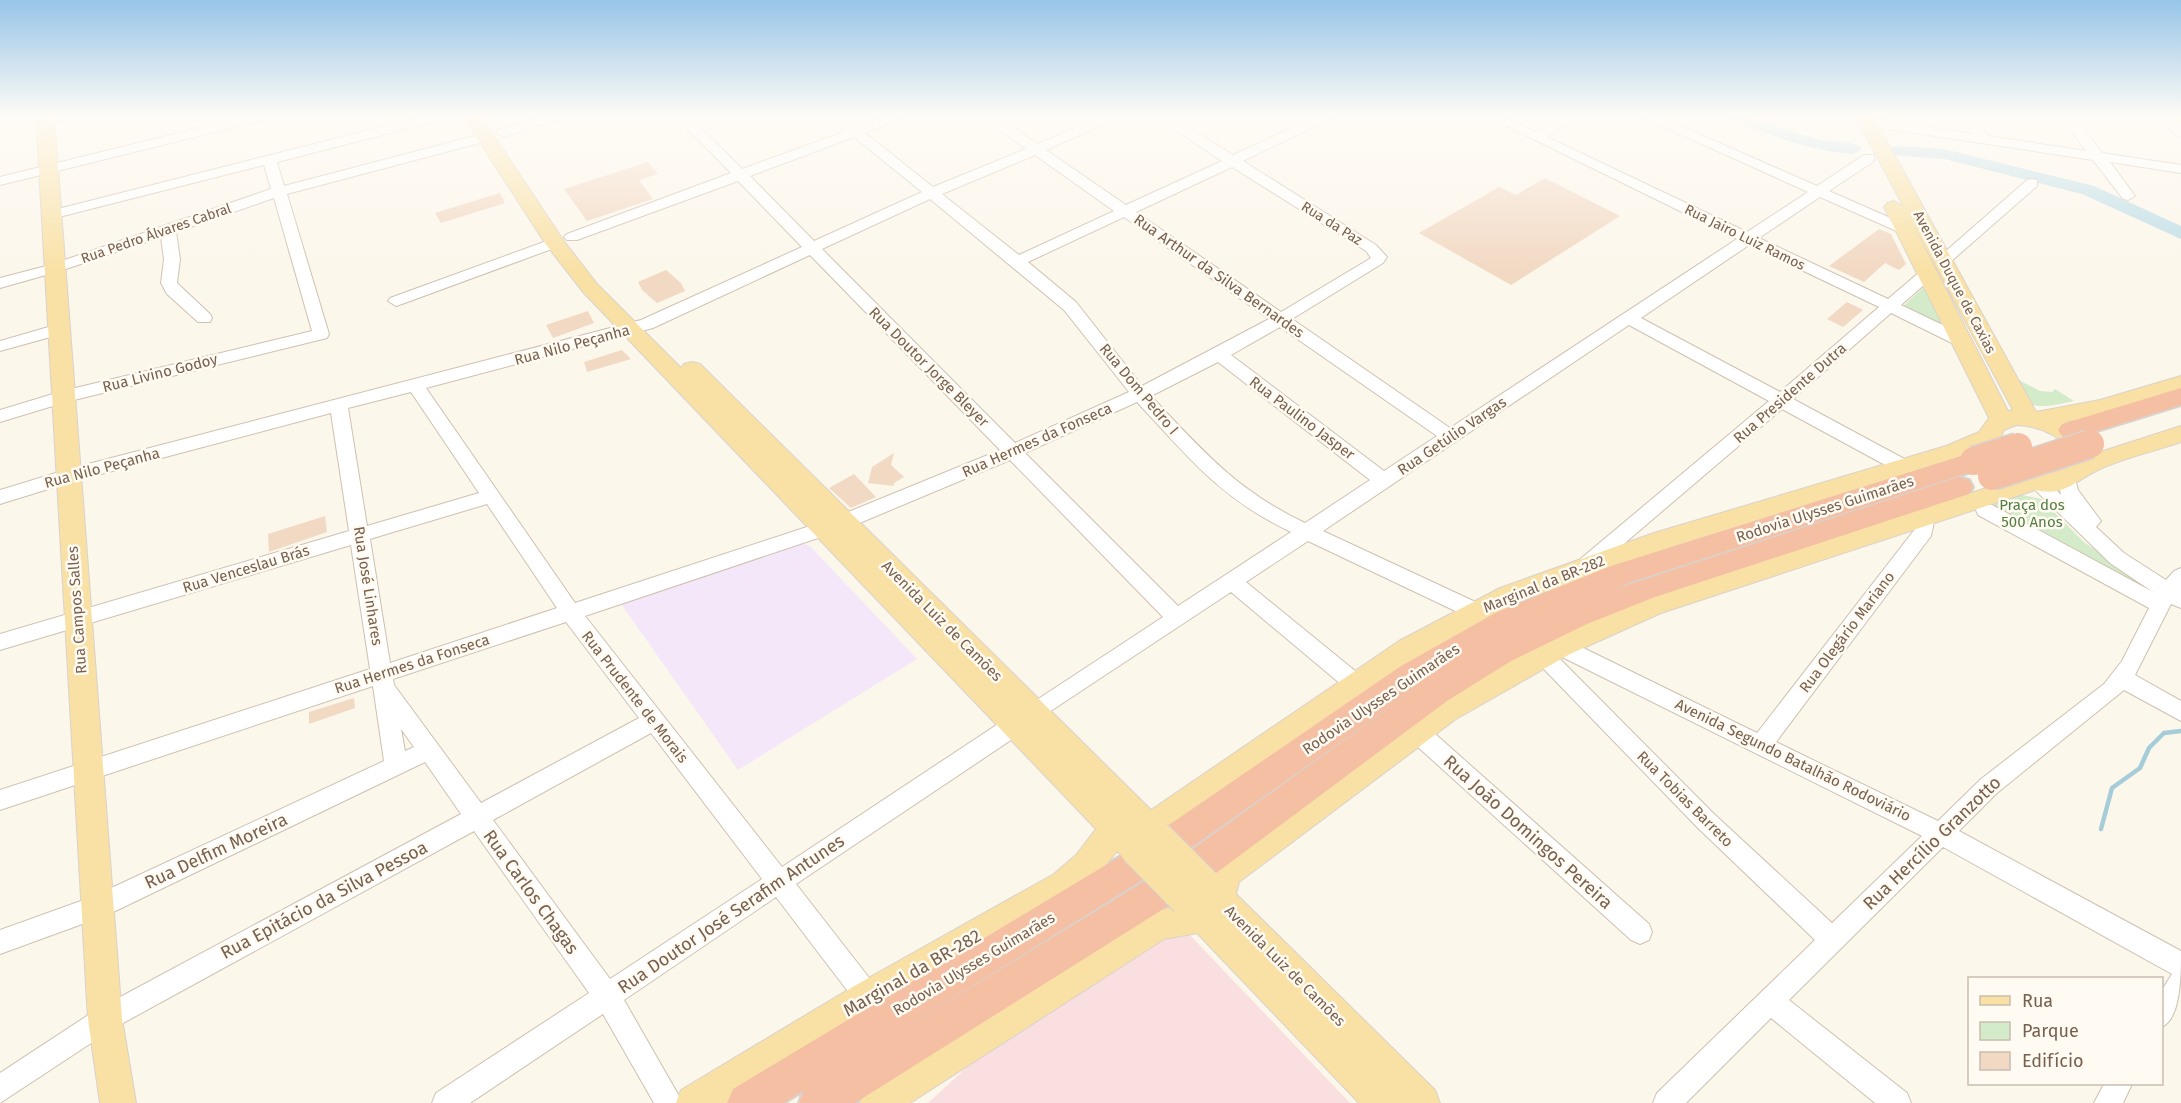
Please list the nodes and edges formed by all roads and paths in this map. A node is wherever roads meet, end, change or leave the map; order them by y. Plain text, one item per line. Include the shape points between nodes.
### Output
1 (46, 167) edge
2 (48, 167) edge
3 (233, 167) edge
4 (271, 167) edge
5 (370, 167) edge
6 (516, 167) edge
7 (733, 167) edge
8 (760, 167) edge
9 (901, 167) edge
10 (992, 167) edge
11 (1063, 167) edge
12 (1218, 167) edge
13 (1242, 167) edge
14 (1600, 167) edge
15 (1763, 167) edge
16 (1855, 167) edge
17 (1874, 167) edge
18 (1889, 167) edge
19 (2106, 167) edge
20 (740, 175) junction
21 (0, 181) edge
22 (2032, 183) dead end
23 (277, 192) junction
24 (933, 192) junction
25 (1819, 192) junction
26 (2128, 196) dead end
27 (1125, 211) junction
28 (51, 216) junction
29 (168, 229) junction
30 (1906, 230) junction
31 (1749, 239) junction
32 (564, 240) junction
33 (812, 248) junction
34 (1379, 256) joint
35 (1018, 261) junction
36 (1936, 267) junction
37 (55, 268) junction
38 (0, 283) edge
39 (396, 301) dead end
40 (1890, 307) junction
41 (204, 318) dead end
42 (1629, 318) junction
43 (1280, 319) junction
44 (638, 327) junction
45 (59, 329) junction
46 (1964, 342) junction
47 (0, 346) edge
48 (1220, 355) junction
49 (2181, 383) edge
50 (416, 386) junction
51 (1140, 395) junction
52 (2181, 396) edge
53 (63, 397) junction
54 (1782, 400) junction
55 (339, 406) junction
56 (2181, 414) edge
57 (0, 416) edge
58 (2033, 418) junction
59 (1995, 430) junction
60 (1450, 437) junction
61 (2176, 440) edge
62 (1013, 452) junction
63 (2078, 455) junction
64 (1904, 467) junction
65 (1983, 469) junction
66 (69, 476) junction
67 (1384, 480) junction
68 (2035, 483) junction
69 (491, 496) junction
70 (0, 497) edge
71 (1985, 510) dead end
72 (1652, 512) junction
73 (1925, 517) junction
74 (1732, 520) joint
75 (833, 525) junction
76 (1307, 532) junction
77 (360, 535) junction
78 (1663, 550) junction
79 (1791, 560) junction
80 (1585, 566) junction
81 (1696, 573) junction
82 (1232, 582) junction
83 (2174, 591) edge
84 (1475, 611) junction
85 (570, 612) junction
86 (1177, 618) junction
87 (78, 619) junction
88 (0, 642) edge
89 (1551, 650) junction
90 (2122, 678) junction
91 (383, 681) junction
92 (1357, 684) junction
93 (2181, 712) edge
94 (1024, 719) junction
95 (654, 722) junction
96 (1416, 731) junction
97 (1761, 745) junction
98 (429, 750) junction
99 (396, 766) junction
100 (88, 771) junction
101 (0, 800) edge
102 (477, 818) junction
103 (1114, 827) junction
104 (1941, 833) junction
105 (1146, 837) junction
106 (778, 882) junction
107 (1203, 900) junction
108 (98, 907) junction
109 (1640, 932) dead end
110 (1832, 940) junction
111 (0, 942) edge
112 (2181, 964) edge
113 (2181, 982) edge
114 (607, 996) junction
115 (868, 997) junction
116 (1770, 1001) junction
117 (2163, 1012) edge
118 (105, 1019) junction
119 (2119, 1085) edge
120 (0, 1089) edge
121 (118, 1103) edge
122 (446, 1103) edge
123 (669, 1103) edge
124 (694, 1103) edge
125 (747, 1103) edge
126 (819, 1103) edge
127 (878, 1103) edge
128 (1384, 1103) edge
129 (1422, 1103) edge
130 (1667, 1103) edge
131 (1897, 1103) edge
132 (2108, 1103) edge

1 - 21 street
2 - 28 main road, Rua Campos Salles
3 - 28 street
4 - 23 street
5 - 23 street, Rua Pedro Álvares Cabral
6 - 32 main road, Avenida Luiz de Camões
7 - 20 street, Rua Doutor Jorge Bleyer
8 - 20 street
9 - 24 street, Rua Dom Pedro I
10 - 24 street, Rua Nilo Peçanha
11 - 27 street, Rua Arthur da Silva Bernardes
12 - 27 street
13 - 34 street, Rua da Paz
14 - 31 street, Rua Jairo Luiz Ramos
15 - 25 street
16 - 25 street, Rua Getúlio Vargas
17 - 30 main road, Avenida Duque de Caxias
18 - 36 main road, Avenida Duque de Caxias
19 - 26 street
20 - 32 street
20 - 33 street, Rua Doutor Jorge Bleyer
22 - 36 street, Rua Presidente Dutra
23 - 29 street, Rua Pedro Álvares Cabral
23 - 53 street, Rua Livino Godoy via 321,334
24 - 33 street, Rua Nilo Peçanha
24 - 35 street, Rua Dom Pedro I
25 - 30 street
25 - 31 street, Rua Getúlio Vargas
27 - 35 street
27 - 43 street, Rua Arthur da Silva Bernardes
28 - 37 main road, Rua Campos Salles
29 - 37 street, Rua Pedro Álvares Cabral
29 - 41 street via 172,260 168,284
30 - 36 main road, Avenida Duque de Caxias
31 - 40 street, Rua Jairo Luiz Ramos
31 - 42 street, Rua Getúlio Vargas
32 - 39 street
32 - 44 main road, Avenida Luiz de Camões via 600,275
33 - 44 street, Rua Nilo Peçanha
33 - 62 street, Rua Doutor Jorge Bleyer
34 - 43 street, Rua Hermes da Fonseca via 1375,264
35 - 51 street, Rua Dom Pedro I via 1070,306
36 - 40 street, Rua Presidente Dutra
36 - 46 main road, Avenida Duque de Caxias
36 - 58 main road, Avenida Duque de Caxias
37 - 38 street, Rua Pedro Álvares Cabral
37 - 45 main road, Rua Campos Salles
40 - 46 street, Rua Jairo Luiz Ramos
40 - 54 street, Rua Presidente Dutra
42 - 54 street
42 - 60 street, Rua Getúlio Vargas
43 - 48 street, Rua Hermes da Fonseca
43 - 60 street, Rua Arthur da Silva Bernardes
44 - 50 street, Rua Nilo Peçanha
44 - 75 main road, Avenida Luiz de Camões
45 - 47 street
45 - 53 main road, Rua Campos Salles
46 - 59 main road, Avenida Duque de Caxias
48 - 51 street, Rua Hermes da Fonseca
48 - 67 street, Rua Paulino Jasper
49 - 58 main road via 2092,410
50 - 55 street, Rua Nilo Peçanha
50 - 69 street, Rua Prudente de Morais
51 - 62 street, Rua Hermes da Fonseca
51 - 76 street, Rua Dom Pedro I via 1215,476
52 - 63 highway, Rodovia Ulysses Guimarães
53 - 57 street, Rua Livino Godoy
53 - 66 main road, Rua Campos Salles
54 - 64 street
54 - 72 street, Rua Presidente Dutra
55 - 66 street, Rua Nilo Peçanha
55 - 77 street, Rua José Linhares
56 - 63 highway, Rodovia Ulysses Guimarães
58 - 59 main road
58 - 63 main road via 2054,425 2071,437 2082,455
59 - 64 main road
59 - 68 main road, Avenida Duque de Caxias via 1991,450 2003,465
60 - 67 street, Rua Getúlio Vargas
61 - 63 main road
62 - 75 street, Rua Hermes da Fonseca
62 - 86 street, Rua Doutor Jorge Bleyer
63 - 65 highway, Rodovia Ulysses Guimarães, bridge
63 - 68 main road via 2048,484
63 - 83 street via 2069,492 2076,504 2101,531
64 - 74 main road
65 - 78 highway, Rodovia Ulysses Guimarães
65 - 81 highway, Rodovia Ulysses Guimarães
66 - 70 street, Rua Nilo Peçanha
66 - 87 main road, Rua Campos Salles
67 - 76 street, Rua Getúlio Vargas
68 - 73 main road
68 - 83 street via 2096,541
69 - 77 street, Rua Venceslau Brás
69 - 85 street, Rua Prudente de Morais
71 - 83 street
72 - 78 street via 1650,527
72 - 80 street, Rua Presidente Dutra
73 - 79 main road
73 - 97 street, Rua Olegário Mariano via 1924,531
74 - 78 highway via 1689,542
75 - 85 street, Rua Hermes da Fonseca
75 - 94 main road, Avenida Luiz de Camões
76 - 82 street, Rua Getúlio Vargas
76 - 84 street, Rua Dom Pedro I
77 - 87 street, Rua Venceslau Brás
77 - 91 street, Rua José Linhares
78 - 80 main road, Marginal da BR-282
78 - 125 highway, Rodovia Ulysses Guimarães via 1541,604 1443,655 1156,852
79 - 81 highway
79 - 89 main road via 1652,606
80 - 84 main road, Marginal da BR-282
81 - 126 highway, Rodovia Ulysses Guimarães via 1576,616 1470,670 1180,879
82 - 86 street, Rua Getúlio Vargas
82 - 92 street
83 - 90 street, Rua Hercílio Granzotto
84 - 92 main road, Marginal da BR-282
85 - 91 street, Rua Hermes da Fonseca
85 - 95 street, Rua Prudente de Morais
86 - 94 street, Rua Getúlio Vargas
87 - 88 street, Rua Venceslau Brás
87 - 100 main road, Rua Campos Salles
89 - 96 main road
89 - 97 street, Avenida Segundo Batalhão Rodoviário
89 - 110 street, Rua Tobias Barreto via 1706,821
90 - 93 street
90 - 104 street, Rua Hercílio Granzotto via 2100,701 1989,786
91 - 98 street, Rua Carlos Chagas
91 - 99 street, Rua José Linhares
91 - 100 street, Rua Hermes da Fonseca
92 - 105 main road, Marginal da BR-282
94 - 103 main road, Avenida Luiz de Camões
94 - 105 main road, Avenida Luiz de Camões
94 - 106 street, Rua Doutor José Serafim Antunes
95 - 102 street, Rua Epitácio da Silva Pessoa
95 - 106 street, Rua Prudente de Morais
96 - 107 main road via 1228,872
96 - 109 street, Rua João Domingos Pereira
97 - 104 street, Avenida Segundo Batalhão Rodoviário
98 - 99 street, Rua Delfim Moreira
98 - 102 street, Rua Carlos Chagas
99 - 108 street, Rua Delfim Moreira
100 - 101 street, Rua Hermes da Fonseca
100 - 108 main road, Rua Campos Salles
102 - 114 street, Rua Carlos Chagas
102 - 118 street, Rua Epitácio da Silva Pessoa
103 - 105 main road, Avenida Luiz de Camões
103 - 115 main road, Marginal da BR-282 via 1100,854 1065,884
104 - 110 street, Rua Hercílio Granzotto
104 - 112 street, Avenida Segundo Batalhão Rodoviário via 2063,896
105 - 107 main road, Avenida Luiz de Camões, bridge
106 - 114 street, Rua Doutor José Serafim Antunes
106 - 115 street, Rua Prudente de Morais
107 - 127 main road
107 - 128 main road, Avenida Luiz de Camões
107 - 129 main road, Avenida Luiz de Camões
108 - 111 street, Rua Delfim Moreira
108 - 118 main road, Rua Campos Salles
110 - 116 street, Rua Hercílio Granzotto
113 - 117 street
114 - 122 street, Rua Doutor José Serafim Antunes
114 - 123 street, Rua Carlos Chagas
115 - 124 main road, Marginal da BR-282
116 - 130 street, Rua Hercílio Granzotto
116 - 131 street
118 - 120 street, Rua Epitácio da Silva Pessoa
118 - 121 main road, Rua Campos Salles
119 - 132 street

